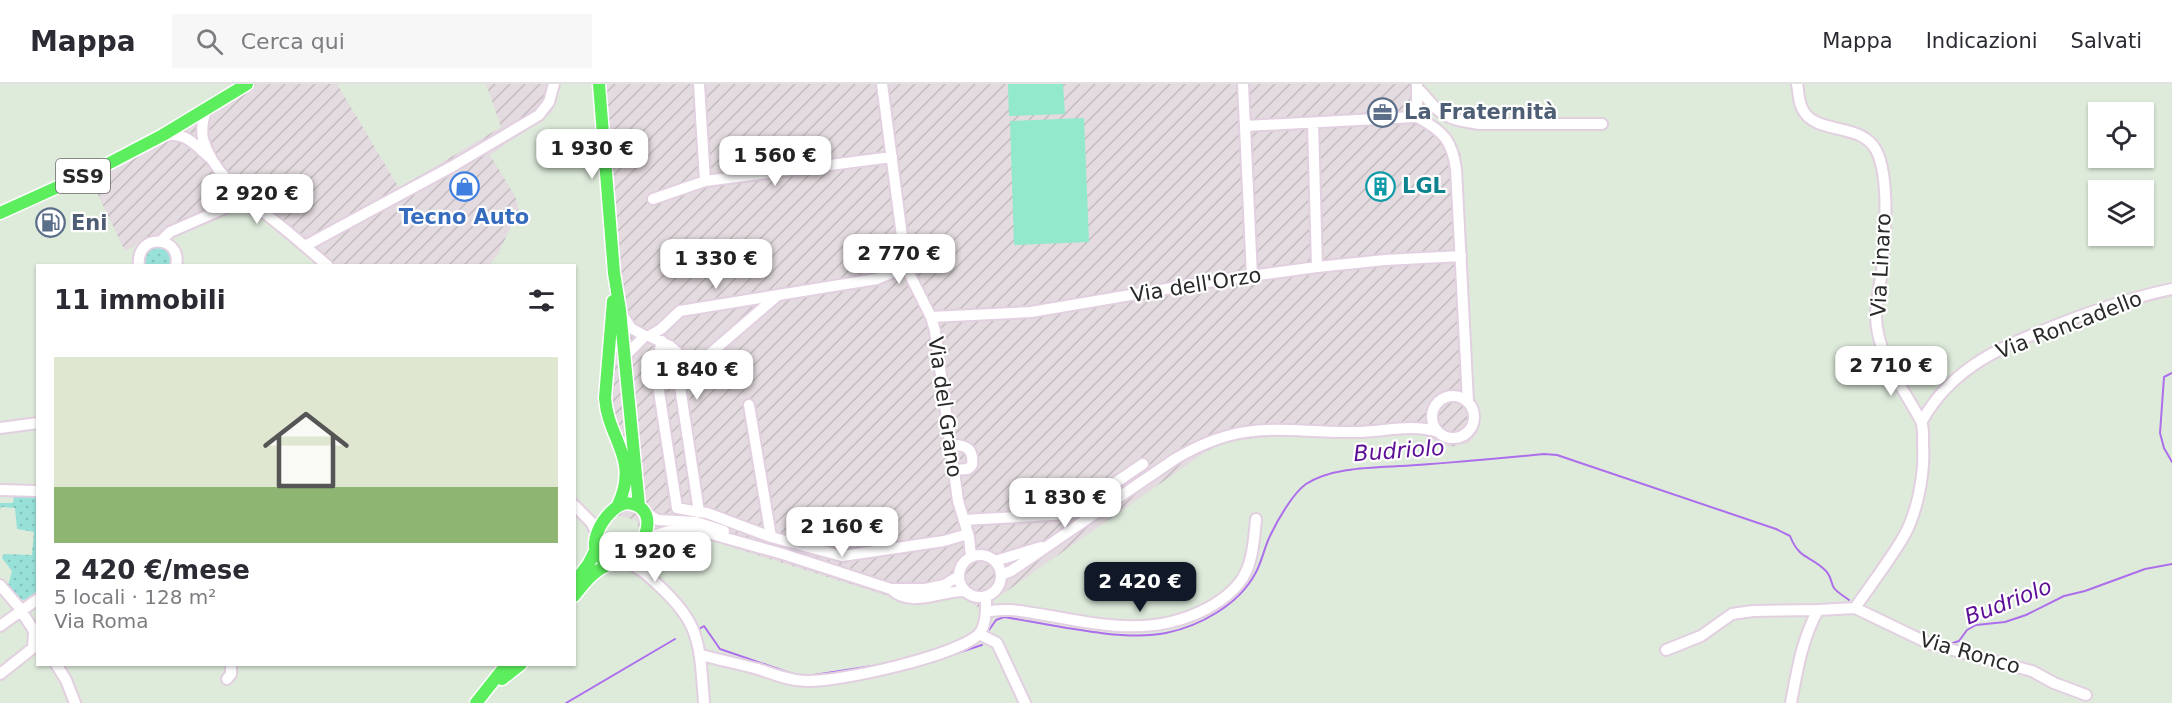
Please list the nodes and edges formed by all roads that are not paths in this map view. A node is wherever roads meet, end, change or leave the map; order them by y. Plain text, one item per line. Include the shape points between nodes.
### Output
1 (247, 84) edge
2 (554, 84) edge
3 (599, 84) edge
4 (699, 84) edge
5 (882, 84) edge
6 (1243, 84) edge
7 (1797, 84) edge
8 (1417, 86) edge
9 (207, 108) junction
10 (1417, 115) junction
11 (1313, 123) junction
12 (1602, 124) dead end
13 (1245, 126) junction
14 (164, 135) junction
15 (892, 157) junction
16 (212, 159) junction
17 (705, 181) junction
18 (246, 199) junction
19 (653, 199) dead end
20 (0, 213) edge
21 (161, 241) junction
22 (305, 246) junction
23 (1461, 256) junction
24 (139, 264) edge
25 (177, 264) edge
26 (326, 264) edge
27 (906, 267) junction
28 (1317, 267) junction
29 (614, 273) junction
30 (1252, 276) junction
31 (2172, 289) edge
32 (777, 296) junction
33 (620, 310) junction
34 (931, 317) junction
35 (670, 319) junction
36 (647, 336) junction
37 (666, 343) junction
38 (692, 361) junction
39 (624, 363) junction
40 (1467, 377) junction
41 (1452, 396) junction
42 (1468, 402) junction
43 (749, 405) dead end
44 (1432, 417) junction
45 (1922, 421) junction
46 (36, 423) edge
47 (1413, 427) junction
48 (0, 428) edge
49 (1438, 432) junction
50 (687, 437) junction
51 (666, 440) junction
52 (950, 445) junction
53 (1143, 464) dead end
54 (954, 470) junction
55 (0, 490) edge
56 (36, 491) edge
57 (618, 505) junction
58 (576, 507) edge
59 (643, 510) junction
60 (699, 512) junction
61 (584, 514) junction
62 (606, 517) junction
63 (1256, 519) dead end
64 (964, 520) junction
65 (597, 534) junction
66 (968, 536) junction
67 (771, 537) junction
68 (640, 543) junction
69 (1050, 545) junction
70 (596, 549) junction
71 (783, 554) junction
72 (976, 556) junction
73 (620, 561) junction
74 (994, 561) junction
75 (645, 573) junction
76 (1001, 575) junction
77 (959, 576) junction
78 (576, 581) edge
79 (0, 585) edge
80 (891, 590) junction
81 (966, 591) junction
82 (576, 594) edge
83 (986, 596) junction
84 (36, 600) edge
85 (1855, 608) junction
86 (1818, 610) junction
87 (21, 611) junction
88 (986, 612) junction
89 (0, 626) edge
90 (979, 634) junction
91 (36, 635) edge
92 (1666, 650) dead end
93 (700, 655) junction
94 (57, 666) edge
95 (231, 666) edge
96 (505, 666) edge
97 (519, 666) edge
98 (0, 674) edge
99 (227, 679) dead end
100 (485, 693) junction
101 (2086, 695) dead end
102 (75, 703) edge
103 (476, 703) edge
104 (704, 703) edge
105 (1025, 703) edge
106 (1791, 703) edge

1 - 9 main road, SS9
2 - 22 street via 549,102 538,116
3 - 29 main road
4 - 17 street
5 - 15 street, Via del Grano
6 - 13 street
7 - 45 street, Via Linaro via 1799,101 1807,117 1860,135 1871,142 1881,162 1884,248 1876,316 1879,338
8 - 10 street
8 - 12 street via 1436,109 1463,121
9 - 14 main road, SS9
9 - 16 street via 202,131
10 - 11 street
10 - 23 street via 1443,134 1453,150
11 - 13 street
11 - 28 street
13 - 30 street
14 - 16 street via 186,137
14 - 20 main road, SS9
15 - 17 street
15 - 27 street, Via del Grano
16 - 18 street
17 - 19 street
18 - 21 street via 174,231
18 - 22 street
21 - 24 street via 143,248
21 - 25 street via 175,250
22 - 26 street
23 - 28 street, Via dell'Orzo
23 - 40 street
27 - 32 street via 877,279
27 - 34 street, Via del Grano
28 - 30 street, Via dell'Orzo
29 - 33 main road
29 - 57 main road via 605,398 625,462 625,490
30 - 34 street, Via dell'Orzo via 1031,312
31 - 45 street, Via Roncadello via 2100,308 2008,344 1979,360 1949,384 1932,402
32 - 35 street via 689,309
32 - 38 street via 706,357
33 - 36 street via 632,328
33 - 39 main road
34 - 52 street, Via del Grano via 939,349
35 - 36 street
35 - 37 street
36 - 37 street
36 - 39 street via 628,353
37 - 38 street
37 - 51 street via 657,362
38 - 50 street via 679,380
39 - 59 main road
40 - 41 street
40 - 42 street
41 - 42 street
41 - 44 street via 1436,405
42 - 49 street via 1474,416 1469,430 1450,437
43 - 67 street
44 - 47 street
44 - 49 street
45 - 85 street via 1923,474 1913,513 1902,540
46 - 48 street
47 - 49 street
47 - 69 street via 1354,432 1261,429 1217,438 1176,459
50 - 51 street
50 - 60 street
51 - 60 street via 677,508
52 - 54 street, Via del Grano
52 - 54 street via 966,446 973,458 968,469
53 - 64 street via 1069,514
54 - 64 street, Via del Grano
55 - 56 street
57 - 59 main road via 633,504
57 - 62 main road
58 - 61 street
59 - 68 main road via 647,530
59 - 71 street via 658,520 708,524
60 - 67 street
61 - 62 street
61 - 65 street
62 - 65 main road
63 - 88 street via 1249,567 1239,585 1218,603 1170,624 1143,627 1009,609
64 - 66 street, Via del Grano
65 - 70 main road
66 - 67 street via 842,556
66 - 72 street, Via del Grano
68 - 71 street via 649,535 690,528
68 - 73 main road via 630,557
68 - 75 street
69 - 74 street
69 - 76 street
70 - 73 main road via 603,559
70 - 78 main road
71 - 80 street
72 - 74 street
72 - 77 street via 962,565
73 - 75 street
73 - 82 main road via 594,572
74 - 76 street
75 - 93 street via 685,613 696,634
76 - 83 street via 997,588
77 - 80 street via 944,585
77 - 81 street
79 - 87 street
80 - 81 street via 903,597 927,598
81 - 83 street
83 - 88 street
84 - 87 street
85 - 86 street
85 - 101 street, Via Ronco via 1930,644 2032,671
86 - 92 street via 1732,614 1701,636
86 - 106 street via 1803,645
87 - 89 street
87 - 91 street
88 - 90 street
90 - 93 street via 946,652 878,670 806,681
90 - 105 street via 997,644
91 - 98 street via 33,648
93 - 104 street
94 - 102 street
95 - 99 street
96 - 100 main road
97 - 100 main road
100 - 103 main road

